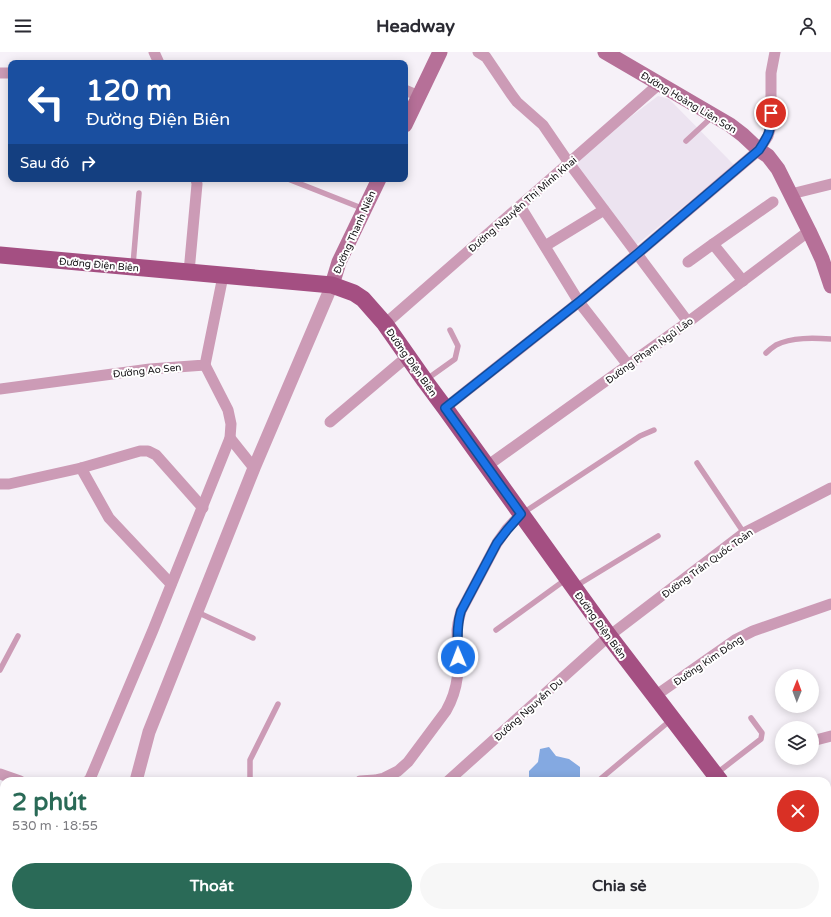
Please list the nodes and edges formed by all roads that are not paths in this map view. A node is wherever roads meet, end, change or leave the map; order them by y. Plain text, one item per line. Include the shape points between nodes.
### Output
1 (440, 52) edge
2 (478, 52) edge
3 (605, 52) edge
4 (775, 52) edge
5 (659, 84) junction
6 (412, 93) edge
7 (408, 111) edge
8 (714, 116) junction
9 (686, 141) dead end
10 (759, 150) junction
11 (569, 163) junction
12 (197, 182) edge
13 (295, 182) edge
14 (378, 182) edge
15 (831, 184) edge
16 (139, 193) dead end
17 (791, 194) junction
18 (773, 202) dead end
19 (520, 206) junction
20 (364, 210) junction
21 (604, 210) junction
22 (809, 231) junction
23 (713, 244) junction
24 (545, 246) junction
25 (637, 254) junction
26 (0, 255) edge
27 (688, 262) dead end
28 (133, 267) junction
29 (189, 272) junction
30 (223, 276) junction
31 (742, 281) junction
32 (332, 285) junction
33 (831, 286) edge
34 (579, 302) junction
35 (688, 322) junction
36 (385, 324) junction
37 (450, 330) dead end
38 (831, 339) edge
39 (766, 353) dead end
40 (408, 356) junction
41 (205, 365) junction
42 (628, 365) junction
43 (425, 381) junction
44 (0, 389) edge
45 (445, 408) junction
46 (330, 422) dead end
47 (654, 430) dead end
48 (230, 438) junction
49 (697, 463) dead end
50 (487, 466) junction
51 (81, 468) junction
52 (254, 468) junction
53 (0, 484) edge
54 (831, 488) edge
55 (203, 508) junction
56 (521, 514) junction
57 (744, 533) junction
58 (658, 536) dead end
59 (570, 583) junction
60 (172, 584) junction
61 (831, 604) edge
62 (196, 612) junction
63 (496, 630) dead end
64 (18, 636) dead end
65 (609, 636) junction
66 (253, 638) dead end
67 (0, 670) edge
68 (655, 696) junction
69 (278, 704) dead end
70 (751, 718) dead end
71 (672, 719) junction
72 (831, 736) edge
73 (819, 739) edge
74 (91, 777) edge
75 (137, 777) edge
76 (250, 777) edge
77 (387, 777) edge
78 (452, 777) edge
79 (603, 777) edge
80 (716, 777) edge
81 (718, 777) edge

1 - 6 main road
2 - 11 street via 486,57 517,102 543,125
3 - 5 main road, Đường Hoàng Liên Sơn
4 - 10 street via 771,73 771,126
5 - 8 main road, Đường Hoàng Liên Sơn
5 - 11 street, Đường Nguyễn Thị Minh Khai
6 - 7 main road
8 - 9 lane
8 - 10 main road, Đường Hoàng Liên Sơn via 743,134
10 - 17 main road, Đường Hoàng Liên Sơn via 768,156 778,169
10 - 25 street
11 - 19 street, Đường Nguyễn Thị Minh Khai
11 - 21 street
12 - 29 street
13 - 20 lane
14 - 20 main road, Đường Thanh Niên
15 - 17 street
16 - 28 lane
17 - 22 main road, Đường Hoàng Liên Sơn
18 - 23 street
19 - 24 street
19 - 36 street, Đường Nguyễn Thị Minh Khai
20 - 32 main road, Đường Thanh Niên via 338,262
21 - 24 street
21 - 25 street
22 - 31 street, Đường Phạm Ngũ Lão
22 - 33 main road, Đường Hoàng Liên Sơn
23 - 27 street
23 - 31 street
24 - 34 street
25 - 34 street
25 - 35 street
26 - 28 main road, Đường Điện Biên
28 - 29 main road, Đường Điện Biên
29 - 30 main road, Đường Điện Biên
30 - 32 main road, Đường Điện Biên
30 - 41 street
31 - 35 street, Đường Phạm Ngũ Lão
32 - 36 main road, Đường Điện Biên via 363,299
32 - 52 street
34 - 42 street
34 - 45 street
35 - 42 street, Đường Phạm Ngũ Lão
36 - 40 main road, Đường Điện Biên
37 - 43 lane via 458,346 455,359
38 - 39 lane via 788,341 776,345
40 - 43 main road, Đường Điện Biên
40 - 46 street
41 - 44 street, Đường Ao Sen via 150,369
41 - 48 street via 228,410
42 - 50 street, Đường Phạm Ngũ Lão
43 - 45 main road, Đường Điện Biên
45 - 50 main road, Đường Điện Biên
47 - 56 lane via 640,436
48 - 52 street
48 - 55 street
49 - 57 lane
50 - 56 main road, Đường Điện Biên
51 - 53 street
51 - 55 street via 148,451 156,455
51 - 60 street via 109,518
52 - 62 street
54 - 57 street, Đường Trần Quốc Toản
55 - 60 street
56 - 59 main road, Đường Điện Biên
56 - 77 street via 497,543 461,611 458,622 458,681 454,696 403,767
57 - 65 street, Đường Trần Quốc Toản
58 - 59 lane
59 - 63 lane
59 - 65 main road, Đường Điện Biên
60 - 74 street
61 - 68 street, Đường Kim Đồng via 753,631 735,640
62 - 66 lane
62 - 75 street via 149,732
64 - 67 lane
65 - 68 main road, Đường Điện Biên
65 - 78 street, Đường Nguyễn Du
68 - 71 main road, Đường Điện Biên
69 - 76 lane via 250,760
70 - 81 lane via 762,733 761,739
71 - 79 lane
71 - 80 main road, Đường Điện Biên
72 - 73 street

